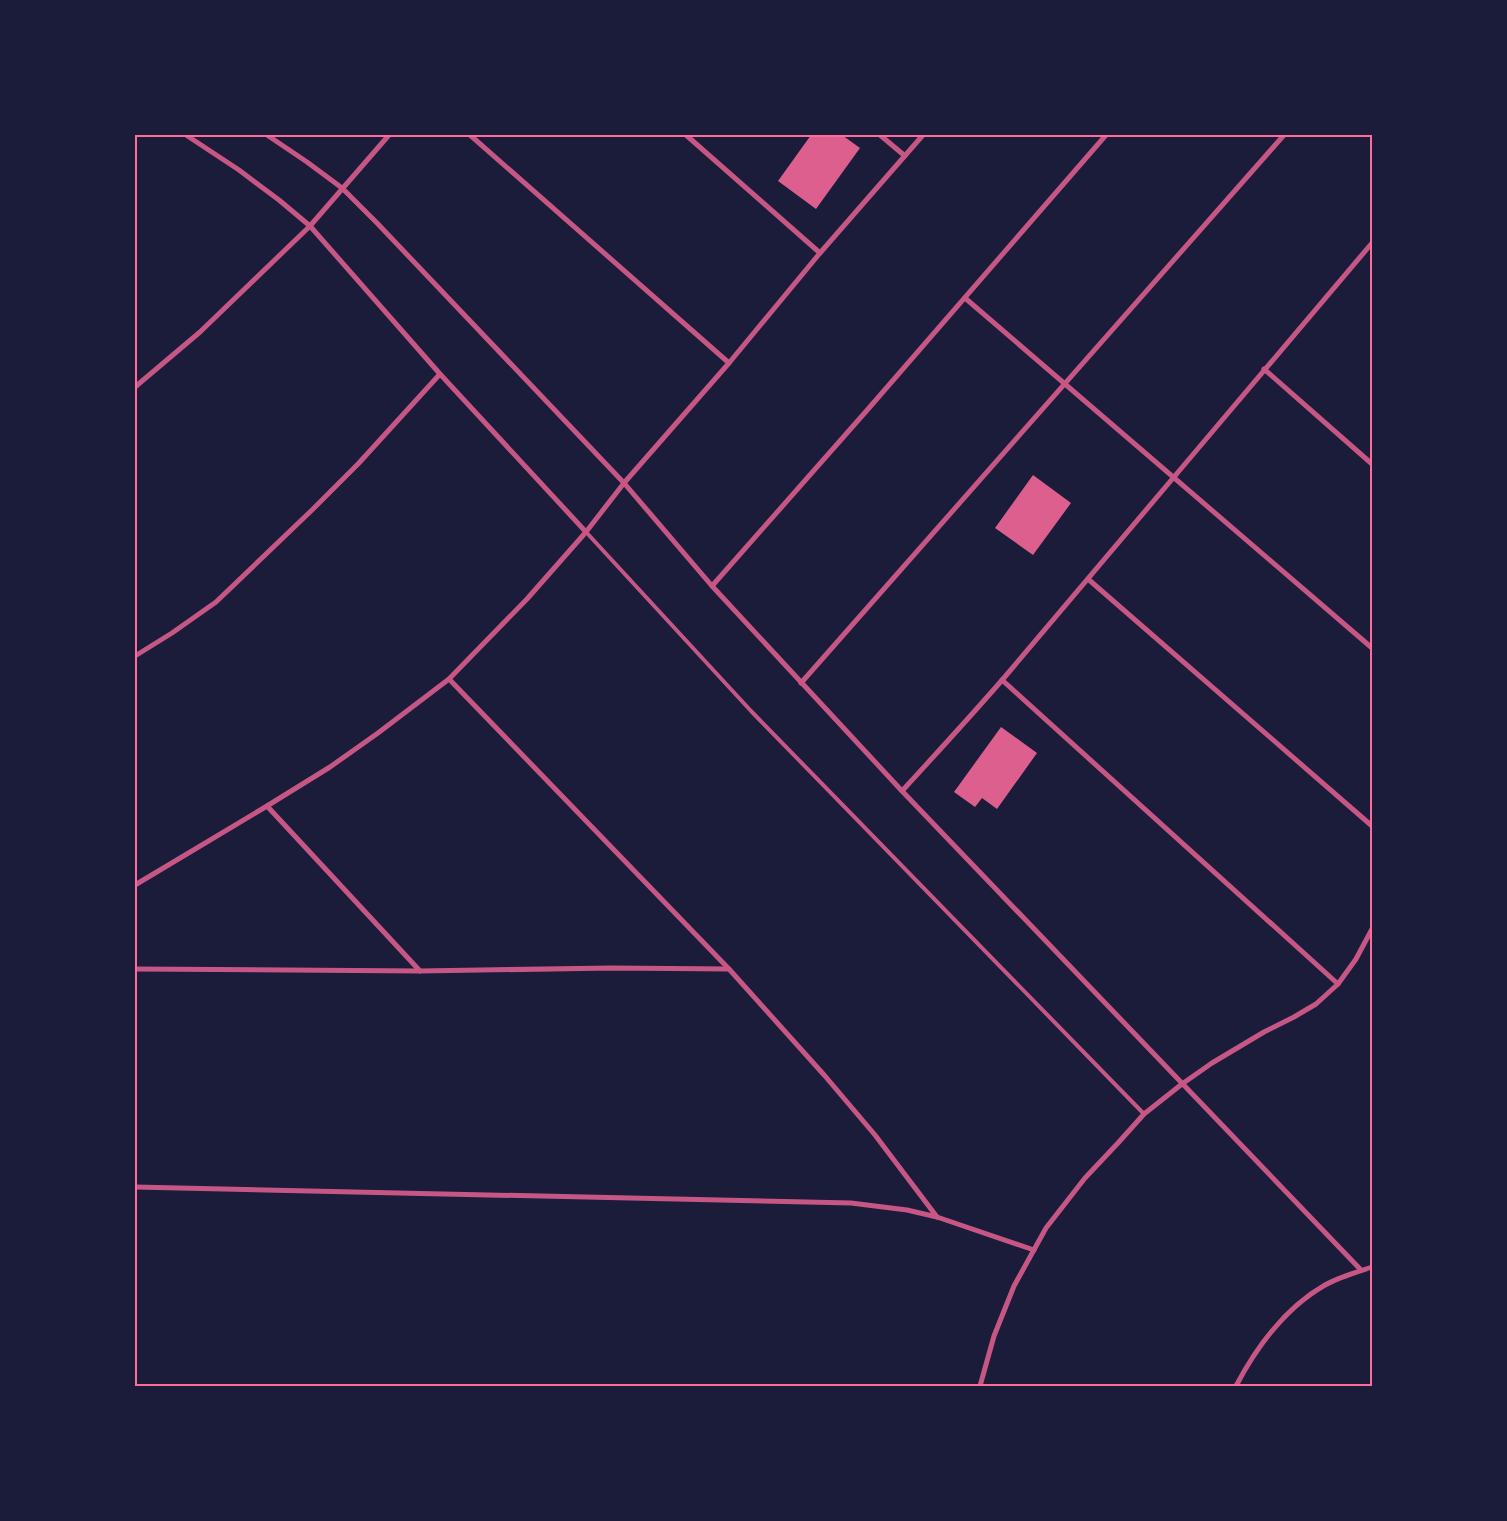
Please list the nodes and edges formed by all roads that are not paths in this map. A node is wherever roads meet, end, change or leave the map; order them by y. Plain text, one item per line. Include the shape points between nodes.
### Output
1 (186, 135) edge
2 (267, 135) edge
3 (389, 135) edge
4 (470, 135) edge
5 (686, 135) edge
6 (880, 135) edge
7 (923, 135) edge
8 (1106, 135) edge
9 (1284, 135) edge
10 (905, 156) junction
11 (342, 188) junction
12 (310, 226) junction
13 (1372, 243) edge
14 (820, 253) junction
15 (965, 298) junction
16 (729, 363) junction
17 (1264, 369) junction
18 (440, 374) junction
19 (1065, 384) junction
20 (135, 387) edge
21 (1372, 464) edge
22 (1174, 477) junction
23 (624, 484) junction
24 (586, 532) junction
25 (1088, 579) junction
26 (712, 586) junction
27 (1372, 648) edge
28 (135, 656) edge
29 (448, 679) junction
30 (1002, 680) junction
31 (801, 683) junction
32 (902, 791) junction
33 (268, 806) junction
34 (1372, 826) edge
35 (135, 885) edge
36 (1372, 928) edge
37 (135, 969) edge
38 (729, 969) junction
39 (420, 972) junction
40 (1338, 984) junction
41 (1182, 1084) junction
42 (1144, 1114) junction
43 (135, 1187) edge
44 (937, 1217) junction
45 (1034, 1250) junction
46 (1372, 1266) edge
47 (1361, 1270) junction
48 (980, 1386) edge
49 (1236, 1386) edge

1 - 12 street via 239,170
2 - 11 street
3 - 11 street
4 - 16 street
5 - 14 street
6 - 10 street
7 - 10 street
8 - 15 street
9 - 19 street
10 - 14 street
11 - 12 street
11 - 23 street
12 - 18 street
12 - 20 street via 200,332
13 - 17 street
14 - 16 street
15 - 19 street
15 - 26 street
16 - 23 street
17 - 21 street
17 - 22 street
18 - 24 street
18 - 28 street via 345,477 216,602
19 - 22 street
19 - 31 street
22 - 25 street
22 - 27 street
23 - 24 street
23 - 26 street
24 - 29 street via 527,599
24 - 42 lane via 752,711
25 - 30 street
25 - 34 street
26 - 31 street
29 - 33 street via 330,767
29 - 38 street
30 - 32 street
30 - 40 street
31 - 32 street
32 - 41 street
33 - 35 street
33 - 39 street
36 - 40 street
37 - 39 street
38 - 39 street
38 - 44 street via 869,1128
40 - 41 street via 1316,1004 1212,1063
41 - 42 street
41 - 47 street
42 - 45 street via 1084,1178 1046,1228
43 - 44 street via 851,1203
44 - 45 street
45 - 48 street via 1014,1286 994,1336
46 - 47 street
47 - 49 street via 1325,1285 1294,1307 1249,1361

